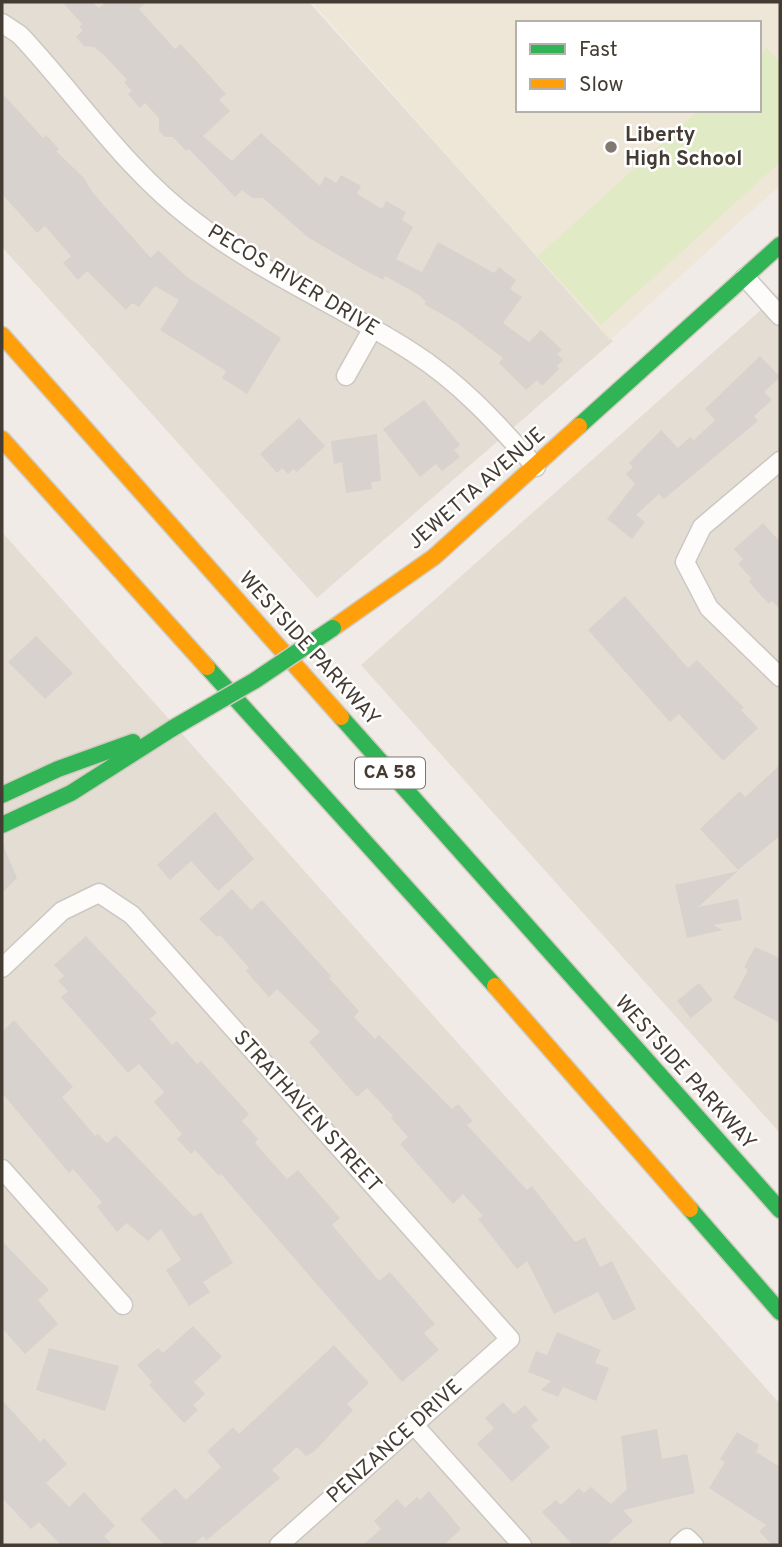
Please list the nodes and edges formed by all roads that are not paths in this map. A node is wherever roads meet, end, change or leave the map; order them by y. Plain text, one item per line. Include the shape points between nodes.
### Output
1 (2, 23) edge
2 (780, 245) edge
3 (745, 277) junction
4 (780, 316) edge
5 (373, 328) junction
6 (2, 335) edge
7 (346, 376) dead end
8 (2, 439) edge
9 (780, 461) edge
10 (536, 467) junction
11 (780, 677) edge
12 (173, 728) junction
13 (2, 795) edge
14 (2, 825) edge
15 (2, 968) edge
16 (2, 1169) edge
17 (780, 1210) edge
18 (123, 1305) dead end
19 (780, 1312) edge
20 (510, 1339) joint
21 (414, 1425) junction
22 (279, 1545) edge
23 (522, 1545) edge

1 - 5 street, PECOS RIVER DRIVE via 20,35 136,168 192,220
2 - 3 main road, JEWETTA AVENUE
3 - 4 street
3 - 10 main road, JEWETTA AVENUE
5 - 7 street
5 - 10 street, PECOS RIVER DRIVE via 449,379
6 - 17 main road, WESTSIDE PARKWAY / CA 58
8 - 19 main road, CA 58 via 507,999
9 - 11 street via 702,527 685,562 709,608
10 - 12 main road, JEWETTA AVENUE, bridge via 434,557 254,681
12 - 13 main road, JEWETTA AVENUE via 58,769
12 - 14 main road, JEWETTA AVENUE via 71,793
15 - 20 street, STRATHAVEN STREET via 62,911 99,893 132,915
16 - 18 street
20 - 21 street, PENZANCE DRIVE
21 - 22 street, PENZANCE DRIVE
21 - 23 street

